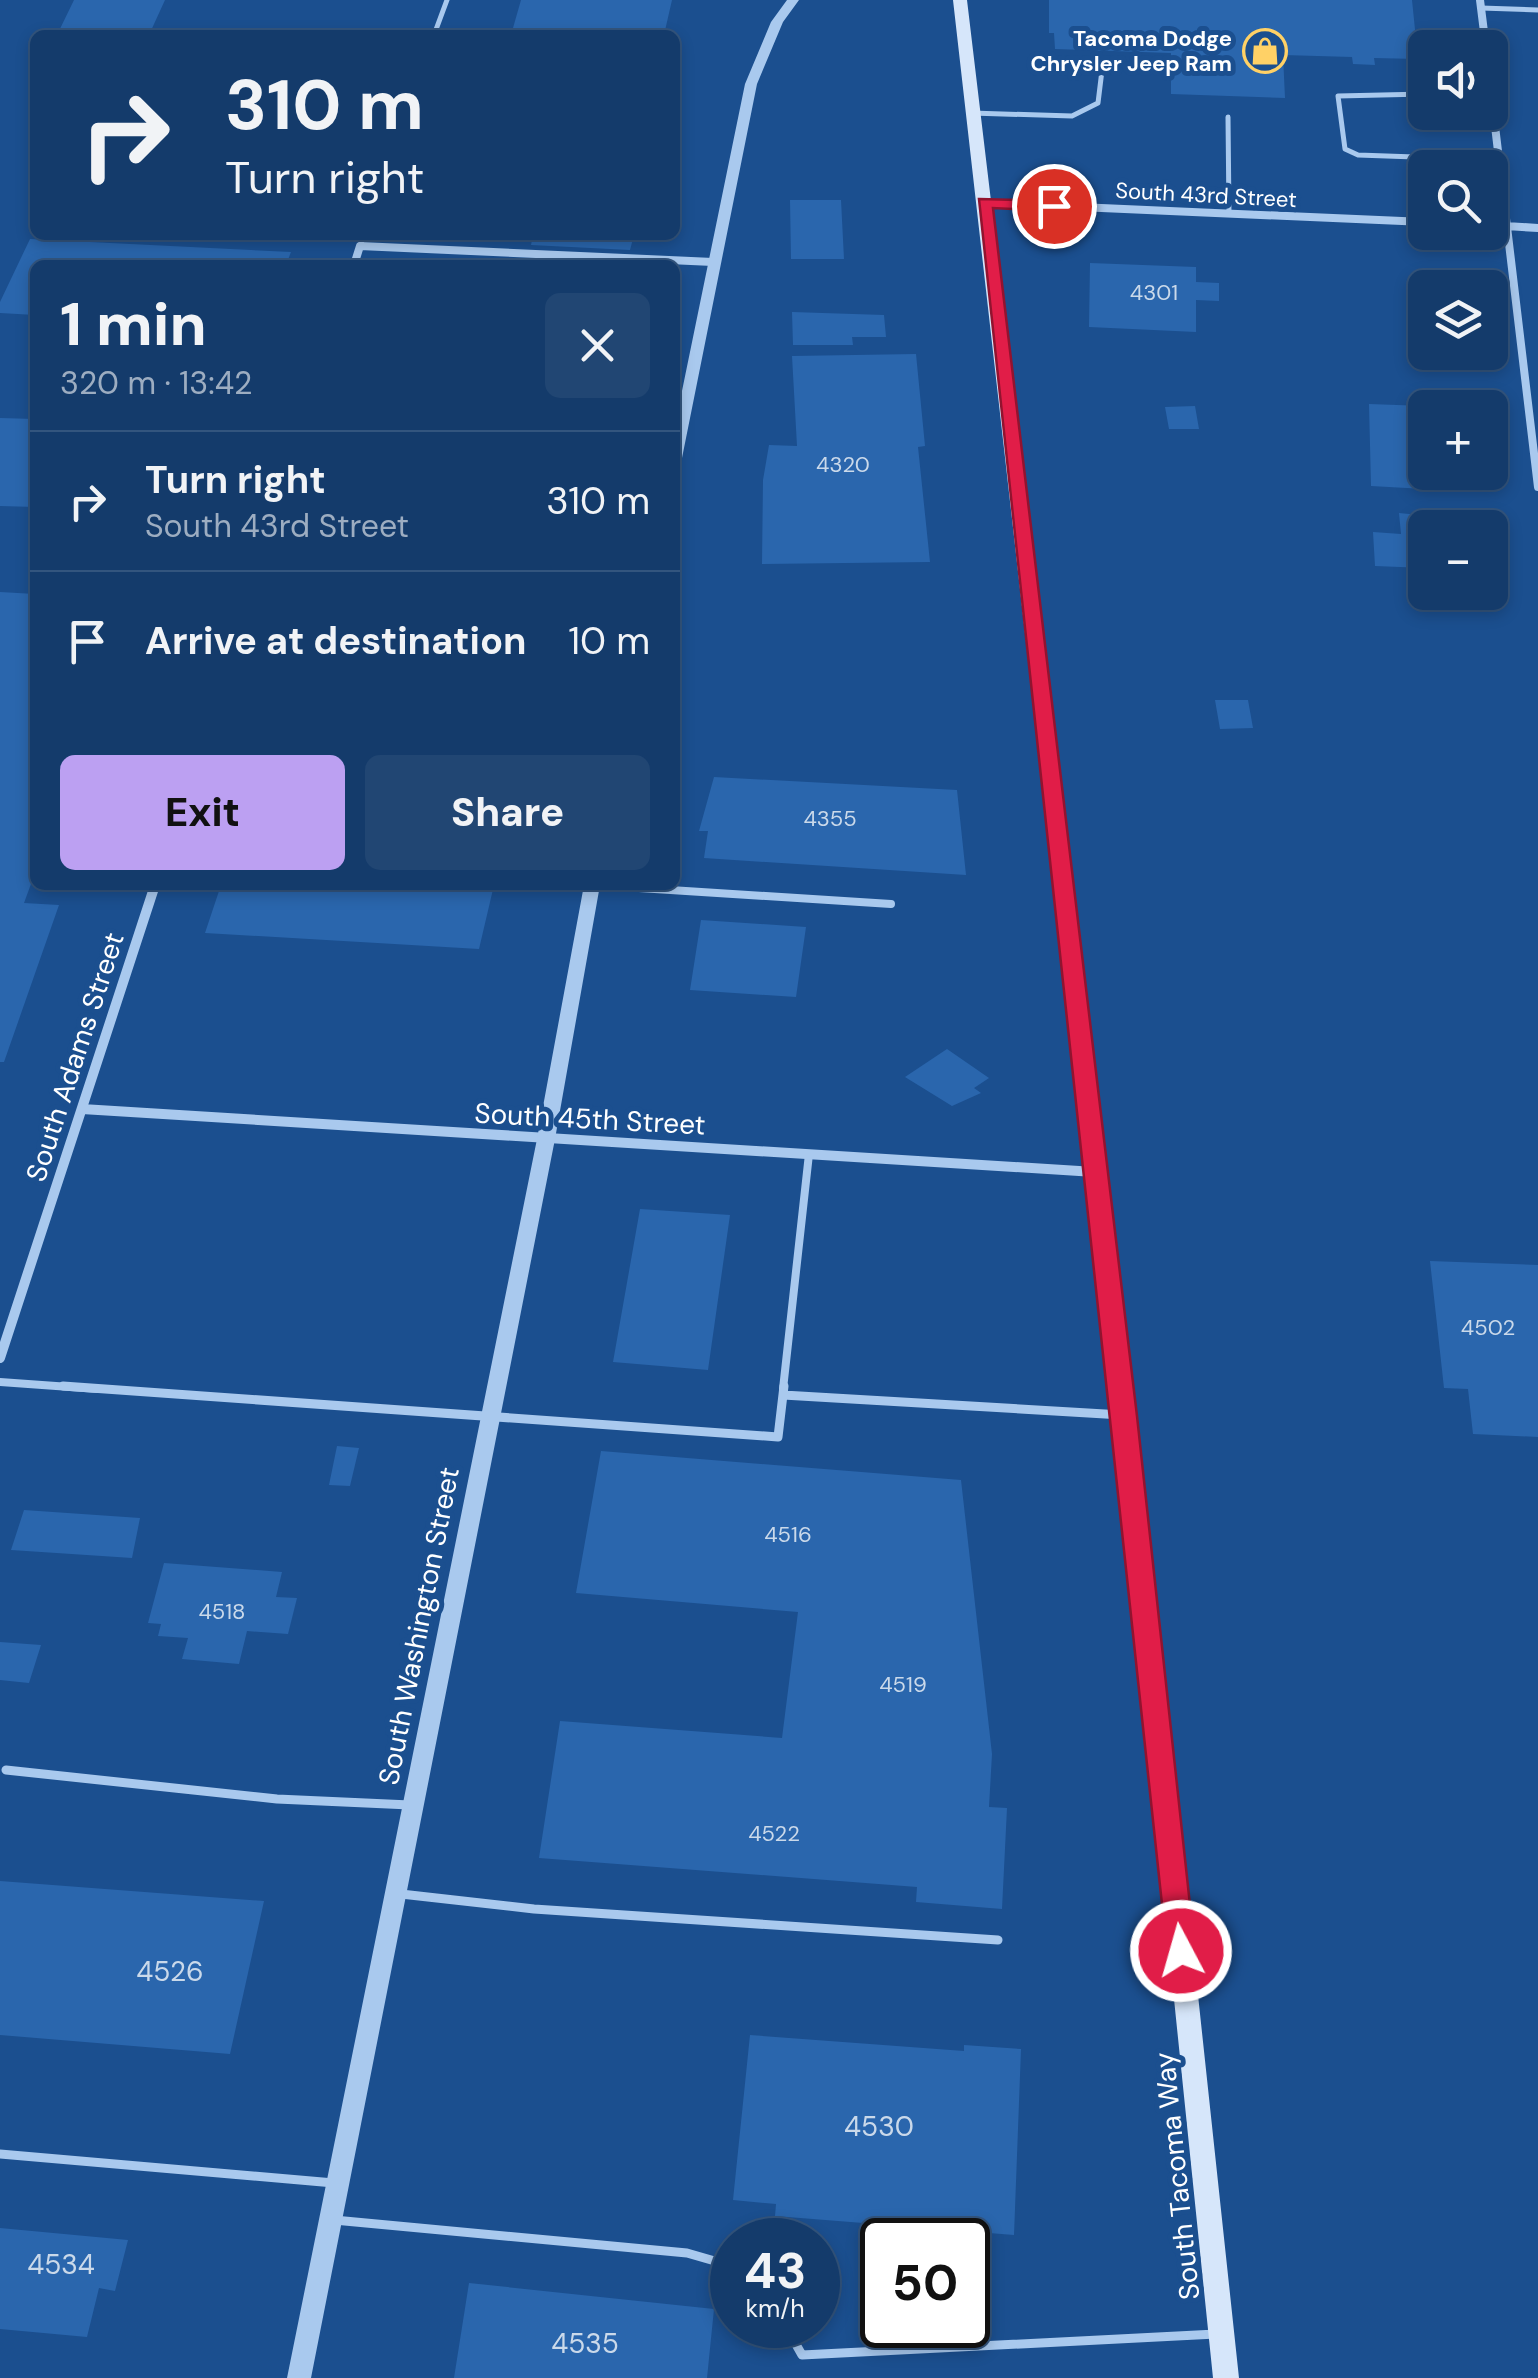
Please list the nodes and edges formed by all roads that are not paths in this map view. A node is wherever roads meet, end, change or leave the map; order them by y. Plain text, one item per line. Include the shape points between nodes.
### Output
1 (447, 0) edge
2 (793, 0) edge
3 (960, 0) edge
4 (1481, 4) edge
5 (1538, 10) edge
6 (436, 30) edge
7 (1484, 30) edge
8 (1103, 62) dead end
9 (1408, 94) edge
10 (971, 113) junction
11 (1228, 116) dead end
12 (1408, 157) edge
13 (985, 203) junction
14 (1229, 214) junction
15 (1408, 221) edge
16 (1508, 226) edge
17 (1538, 228) edge
18 (362, 240) edge
19 (1508, 242) edge
20 (360, 246) junction
21 (356, 260) edge
22 (669, 260) edge
23 (680, 261) edge
24 (713, 262) junction
25 (680, 432) edge
26 (1538, 487) edge
27 (152, 890) edge
28 (591, 890) edge
29 (671, 890) edge
30 (891, 904) dead end
31 (82, 1109) junction
32 (546, 1139) junction
33 (809, 1154) junction
34 (1095, 1172) junction
35 (0, 1358) edge
36 (0, 1382) edge
37 (782, 1395) junction
38 (489, 1416) junction
39 (1125, 1416) junction
40 (6, 1770) dead end
41 (412, 1805) junction
42 (396, 1894) junction
43 (998, 1940) dead end
44 (0, 2154) edge
45 (337, 2184) junction
46 (330, 2220) junction
47 (710, 2259) edge
48 (1221, 2334) junction
49 (798, 2348) edge
50 (299, 2378) edge
51 (1226, 2378) edge

1 - 6 lane
2 - 24 street via 751,84
3 - 10 main road, South Tacoma Way
4 - 5 lane
4 - 7 street
8 - 10 lane via 1098,103 1088,110 1072,116
9 - 12 lane via 1338,96 1346,149
10 - 13 main road, South Tacoma Way
11 - 14 lane
13 - 14 street, South 43rd Street
13 - 34 main road, South Tacoma Way
14 - 15 street, South 43rd Street
16 - 17 street
18 - 20 lane
19 - 26 street
20 - 21 street
20 - 22 street
23 - 24 street
24 - 25 street
27 - 31 street, South Adams Street
28 - 32 street, South Washington Street
29 - 30 lane
31 - 32 street, South 45th Street
31 - 35 street, South Adams Street
32 - 33 street, South 45th Street
32 - 38 street, South Washington Street
33 - 34 street, South 45th Street
33 - 37 lane
34 - 39 main road, South Tacoma Way
36 - 38 lane
37 - 38 lane via 778,1437
37 - 39 lane
38 - 41 street, South Washington Street
39 - 48 main road, South Tacoma Way
40 - 41 lane via 276,1799
41 - 42 street, South Washington Street
42 - 43 lane
42 - 45 street, South Washington Street
44 - 45 lane
45 - 46 street, South Washington Street
46 - 47 lane
46 - 50 street, South Washington Street
48 - 49 lane via 802,2355
48 - 51 main road, South Tacoma Way

